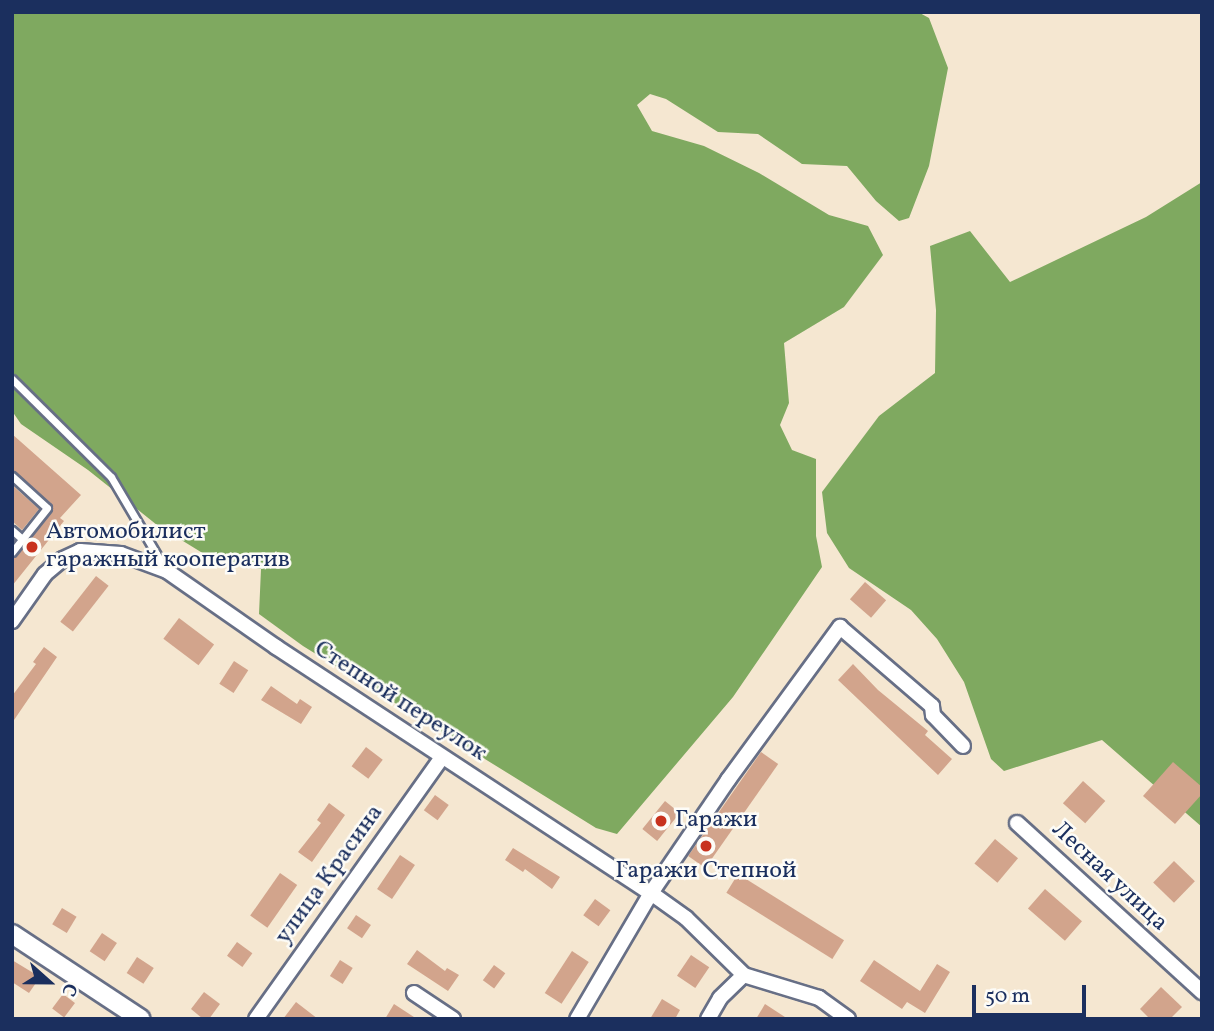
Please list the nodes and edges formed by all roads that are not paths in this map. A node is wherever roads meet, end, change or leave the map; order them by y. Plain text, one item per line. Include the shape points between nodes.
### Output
1 (12, 379) edge
2 (12, 477) edge
3 (12, 530) edge
4 (22, 539) junction
5 (12, 552) edge
6 (167, 571) junction
7 (12, 621) edge
8 (963, 746) dead end
9 (442, 757) junction
10 (1017, 823) dead end
11 (651, 893) junction
12 (12, 934) edge
13 (744, 975) junction
14 (1202, 992) edge
15 (414, 993) dead end
16 (141, 1019) edge
17 (256, 1019) edge
18 (453, 1019) edge
19 (577, 1019) edge
20 (708, 1019) edge
21 (848, 1019) edge

1 - 6 lane via 111,477
2 - 4 lane via 47,508
3 - 4 lane
4 - 5 lane
6 - 7 street, Степной переулок via 121,554 80,551 45,574
6 - 9 street, Степной переулок
8 - 11 street via 933,715 932,706 840,627
9 - 11 street, Степной переулок
9 - 17 street, улица Красина
10 - 14 street, Лесная улица
11 - 13 street, Степной переулок via 686,918
11 - 19 street
12 - 16 street
13 - 20 street via 720,998
13 - 21 street, Степной переулок via 819,998
15 - 18 street

